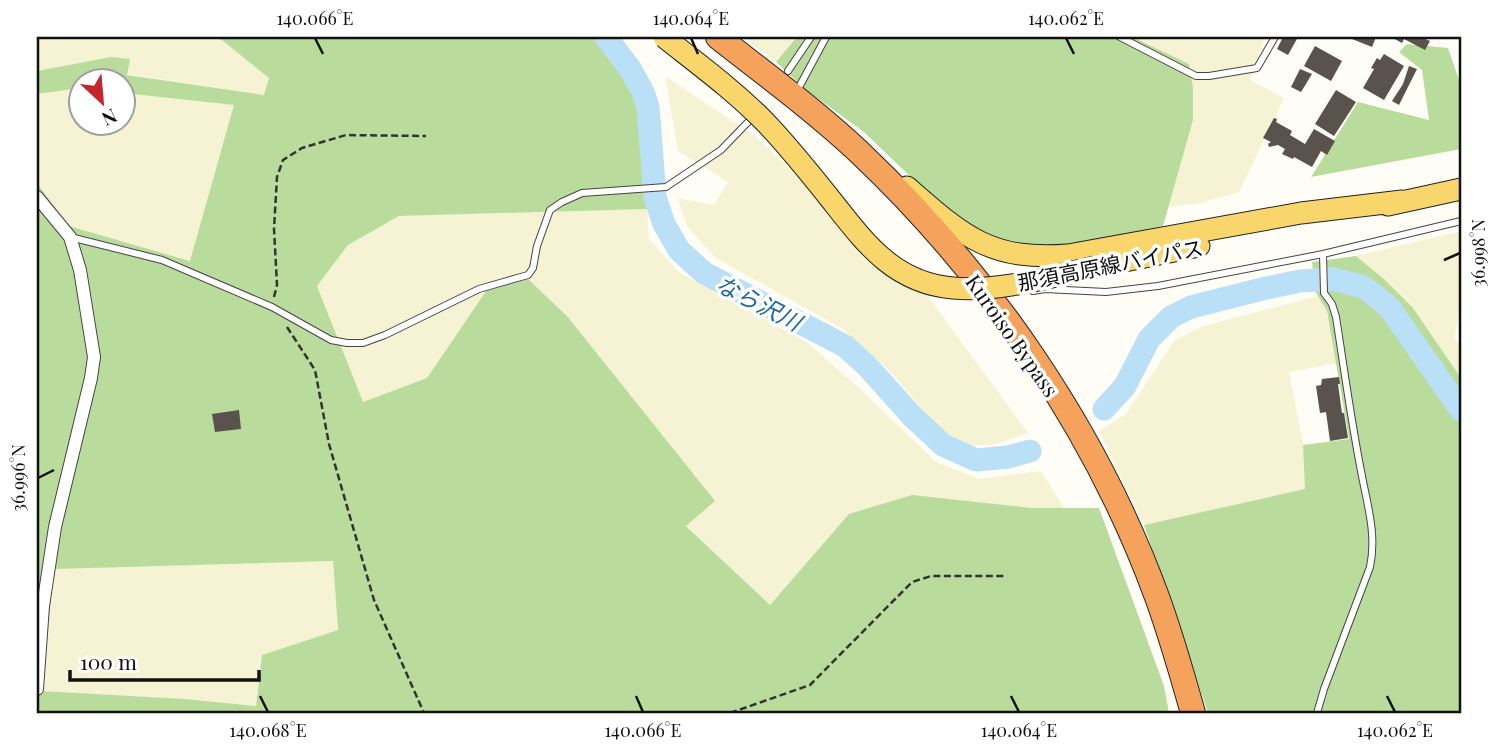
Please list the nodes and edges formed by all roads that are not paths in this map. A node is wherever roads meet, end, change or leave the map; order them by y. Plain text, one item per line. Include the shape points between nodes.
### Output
1 (664, 37) edge
2 (718, 37) edge
3 (811, 37) edge
4 (826, 37) edge
5 (1120, 37) edge
6 (1275, 37) edge
7 (788, 71) dead end
8 (794, 97) junction
9 (823, 120) junction
10 (748, 122) dead end
11 (1461, 188) edge
12 (37, 197) edge
13 (1402, 201) junction
14 (1461, 220) edge
15 (69, 237) junction
16 (1323, 254) junction
17 (1025, 293) dead end
18 (37, 689) edge
19 (1193, 713) edge
20 (1317, 713) edge

1 - 13 main road, 那須高原線バイパス, bridge via 763,120 876,254 933,285 973,289 1022,282
2 - 8 highway, Kuroiso Bypass
3 - 7 lane
4 - 8 lane
5 - 6 lane via 1196,75 1209,76 1257,68
8 - 9 highway, Kuroiso Bypass
9 - 13 main road, 那須高原線バイパス via 949,223 996,250 1016,255 1068,254 1301,213
9 - 19 highway, Kuroiso Bypass via 997,297 1069,415 1124,519 1156,595
10 - 15 lane via 721,150 666,187 582,193 550,210 528,275 479,289 363,342 331,340 272,307 162,260
11 - 13 main road, 那須高原線バイパス
12 - 15 street
14 - 16 lane
15 - 18 street via 80,270 94,358 53,541
16 - 17 lane via 1158,286
16 - 20 lane via 1324,293 1336,317 1374,549

